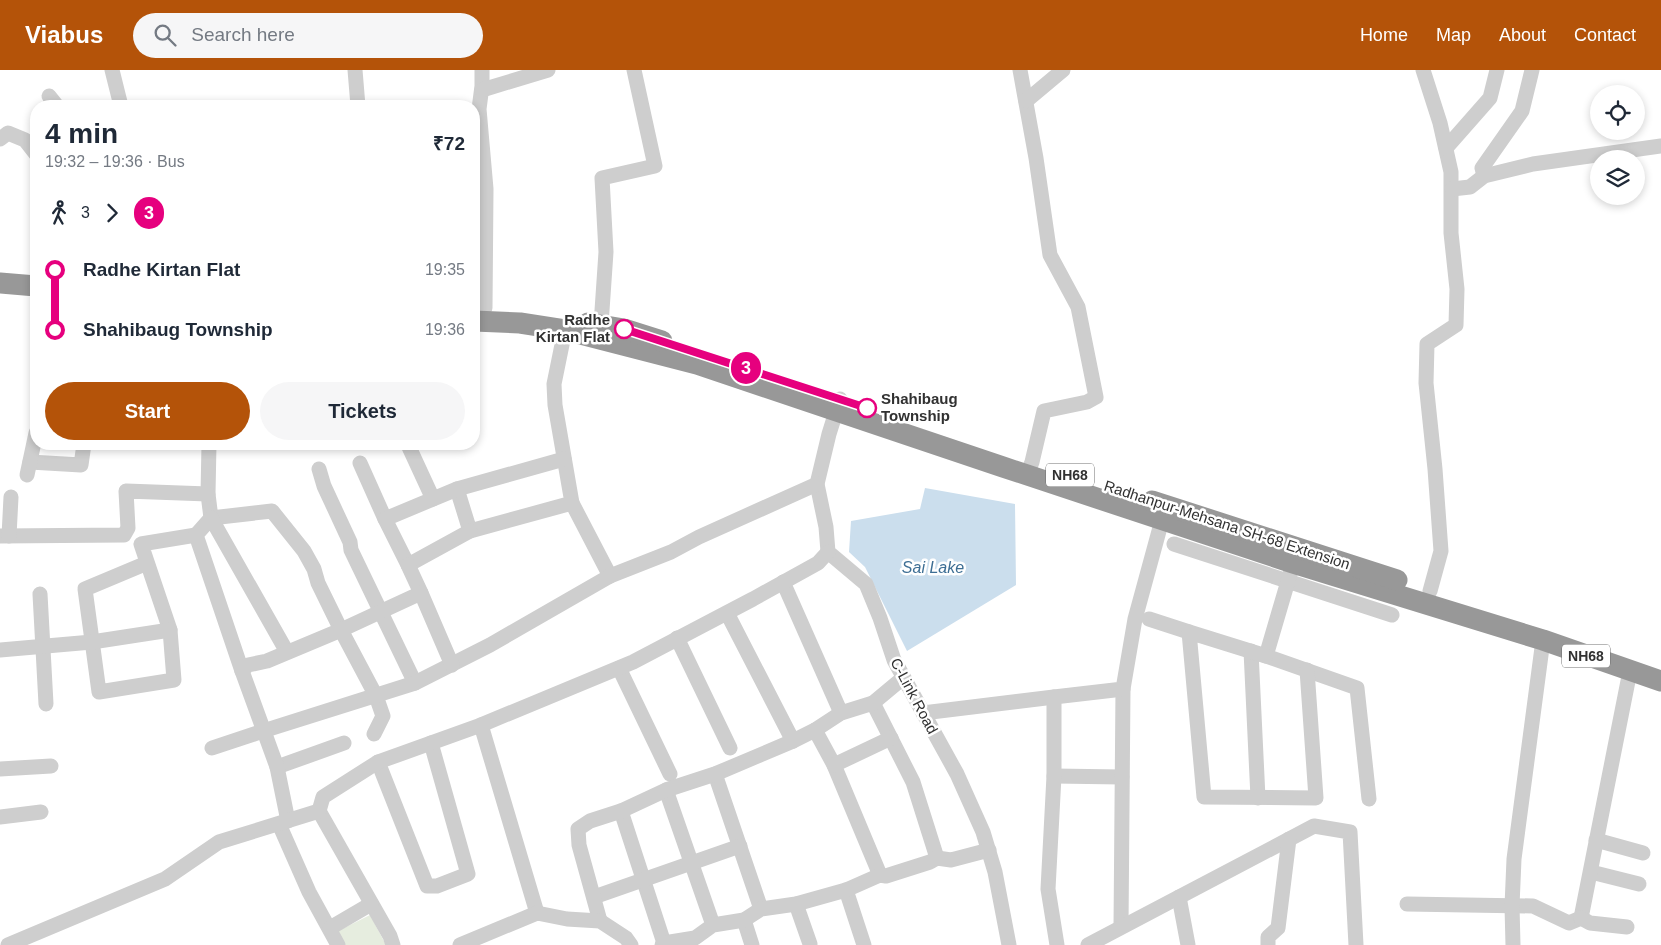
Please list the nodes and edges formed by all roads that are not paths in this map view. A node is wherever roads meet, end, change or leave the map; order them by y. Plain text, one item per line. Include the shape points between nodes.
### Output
1 (112, 70) edge
2 (355, 70) edge
3 (482, 70) edge
4 (548, 70) edge
5 (634, 70) edge
6 (1020, 70) edge
7 (1063, 70) edge
8 (1423, 70) edge
9 (1497, 70) edge
10 (1532, 70) edge
11 (482, 90) junction
12 (120, 100) edge
13 (358, 100) edge
14 (479, 100) edge
15 (1026, 101) junction
16 (0, 139) edge
17 (480, 141) edge
18 (30, 146) edge
19 (1661, 146) edge
20 (1446, 148) junction
21 (1484, 176) junction
22 (1452, 189) junction
23 (480, 271) edge
24 (0, 284) edge
25 (30, 286) edge
26 (0, 297) edge
27 (30, 298) edge
28 (480, 312) edge
29 (480, 313) edge
30 (601, 325) junction
31 (565, 330) junction
32 (838, 405) junction
33 (33, 450) edge
34 (83, 450) edge
35 (209, 450) edge
36 (410, 450) edge
37 (564, 459) junction
38 (360, 463) dead end
39 (319, 469) dead end
40 (1029, 469) junction
41 (816, 484) junction
42 (457, 489) junction
43 (208, 494) junction
44 (10, 497) dead end
45 (433, 499) junction
46 (572, 503) junction
47 (211, 518) junction
48 (385, 519) junction
49 (1162, 520) junction
50 (470, 531) junction
51 (4, 536) edge
52 (196, 536) junction
53 (1174, 544) dead end
54 (828, 552) junction
55 (148, 563) junction
56 (1293, 564) junction
57 (408, 565) junction
58 (610, 576) junction
59 (783, 582) junction
60 (1430, 591) junction
61 (40, 594) dead end
62 (421, 594) junction
63 (380, 613) junction
64 (727, 613) junction
65 (1392, 615) dead end
66 (1149, 619) dead end
67 (170, 630) junction
68 (341, 630) junction
69 (1189, 632) junction
70 (677, 638) junction
71 (1543, 640) junction
72 (92, 642) junction
73 (42, 646) junction
74 (0, 650) edge
75 (1251, 651) junction
76 (287, 652) junction
77 (1266, 656) junction
78 (452, 664) junction
79 (1661, 666) edge
80 (619, 668) junction
81 (242, 670) junction
82 (1306, 670) junction
83 (1630, 671) junction
84 (903, 678) junction
85 (1661, 681) edge
86 (415, 683) junction
87 (1123, 689) junction
88 (376, 696) junction
89 (1054, 697) junction
90 (873, 703) junction
91 (46, 704) dead end
92 (841, 712) junction
93 (923, 713) junction
94 (481, 724) junction
95 (815, 730) junction
96 (263, 731) junction
97 (374, 734) dead end
98 (891, 738) junction
99 (793, 740) junction
100 (344, 742) dead end
101 (431, 743) junction
102 (212, 748) dead end
103 (730, 748) dead end
104 (378, 762) junction
105 (51, 766) dead end
106 (834, 766) junction
107 (276, 767) junction
108 (0, 769) edge
109 (670, 774) dead end
110 (715, 774) junction
111 (1054, 776) junction
112 (1122, 777) junction
113 (666, 790) junction
114 (1258, 798) junction
115 (1369, 799) dead end
116 (319, 811) junction
117 (621, 811) junction
118 (41, 812) dead end
119 (0, 817) edge
120 (284, 822) junction
121 (1289, 839) junction
122 (1596, 840) junction
123 (740, 846) junction
124 (988, 850) junction
125 (1643, 853) dead end
126 (937, 858) junction
127 (691, 862) junction
128 (1590, 872) junction
129 (880, 875) junction
130 (643, 879) junction
131 (1639, 884) dead end
132 (846, 890) junction
133 (594, 897) junction
134 (1179, 897) junction
135 (372, 904) junction
136 (796, 904) junction
137 (1407, 904) dead end
138 (1512, 906) junction
139 (761, 909) junction
140 (537, 913) junction
141 (1581, 918) junction
142 (744, 920) junction
143 (600, 921) junction
144 (713, 925) junction
145 (1121, 927) junction
146 (1627, 927) dead end
147 (330, 928) junction
148 (696, 942) edge
149 (663, 944) edge
150 (810, 944) edge
151 (8, 945) edge
152 (338, 945) edge
153 (393, 945) edge
154 (460, 945) edge
155 (631, 945) edge
156 (752, 945) edge
157 (864, 945) edge
158 (1008, 945) edge
159 (1057, 945) edge
160 (1088, 945) edge
161 (1188, 945) edge
162 (1268, 945) edge
163 (1356, 945) edge
164 (1513, 945) edge

1 - 12 street
2 - 13 street
3 - 11 street
4 - 11 street
5 - 30 street via 655,166 602,178 606,252
6 - 15 street
7 - 15 street
8 - 20 street
9 - 20 street via 1490,98
10 - 21 street via 1522,111 1482,168
11 - 14 street
15 - 40 street via 1050,255 1078,307 1096,398 1044,412
16 - 18 street via 8,133 25,140
17 - 23 street via 486,189
19 - 21 street via 1533,164
20 - 22 street
21 - 22 street via 1470,187
22 - 60 street via 1456,325 1427,344 1426,383 1440,551
24 - 25 highway
26 - 27 highway
28 - 30 highway, Radhanpur-Mehsana SH-68 Extension / NH68 via 501,309
29 - 31 highway, NH68
30 - 32 highway, Radhanpur-Mehsana SH-68 Extension / NH68 via 624,329
31 - 32 highway, NH68
31 - 37 street via 554,384
32 - 40 highway, Radhanpur-Mehsana SH-68 Extension / NH68
32 - 41 street
33 - 34 street via 29,468 81,465
35 - 43 street
36 - 45 street
37 - 42 street
37 - 46 street
38 - 48 street
39 - 63 street
40 - 49 highway, NH68
40 - 56 highway, Radhanpur-Mehsana SH-68 Extension / NH68
41 - 54 street
41 - 58 street via 672,552
42 - 45 street
42 - 50 street
43 - 47 street
43 - 51 street via 126,491 128,528 124,535
44 - 51 street
45 - 48 street
46 - 50 street
46 - 58 street
47 - 52 street
47 - 68 street via 272,511 304,551
47 - 76 street
48 - 57 street
49 - 56 highway, NH68
49 - 87 street via 1136,619
50 - 57 street
52 - 55 street via 141,544
52 - 81 street
53 - 56 street
54 - 59 street via 818,563
54 - 84 street, C-Link Road via 866,584
55 - 67 street
55 - 72 street via 85,589
56 - 60 highway, Radhanpur-Mehsana SH-68 Extension / NH68
56 - 65 street
56 - 71 highway, NH68
56 - 77 street
57 - 62 street
58 - 78 street
59 - 64 street
59 - 92 street
60 - 79 highway, Radhanpur-Mehsana SH-68 Extension / NH68
61 - 73 street
62 - 63 street
62 - 78 street
63 - 68 street
63 - 86 street
64 - 70 street
64 - 99 street
66 - 69 street
67 - 72 street
67 - 72 street via 174,680 99,692
68 - 76 street
68 - 88 street
69 - 75 street
69 - 114 street via 1204,798
70 - 80 street
70 - 103 street
71 - 83 highway, NH68
71 - 138 street via 1514,859
72 - 73 street
73 - 74 street
73 - 91 street
75 - 77 street
75 - 114 street
76 - 81 street
77 - 82 street
78 - 86 street
80 - 94 street
80 - 109 street
81 - 96 street
82 - 114 street via 1316,798
82 - 115 street via 1357,688
83 - 85 highway, NH68
83 - 122 street
84 - 90 street
84 - 93 street, C-Link Road
86 - 88 street
87 - 89 street
87 - 112 street
88 - 96 street
88 - 97 street via 383,716
89 - 93 street
89 - 111 street
90 - 92 street
90 - 98 street
92 - 95 street
93 - 124 street, C-Link Road via 956,774
94 - 101 street
94 - 140 street
95 - 99 street
95 - 106 street
96 - 102 street
96 - 107 street
98 - 106 street
98 - 126 street via 913,782
99 - 110 street
100 - 107 street
101 - 104 street
101 - 104 street via 468,874 437,886 427,886
104 - 116 street via 323,797
105 - 108 street
106 - 129 street
107 - 120 street
110 - 113 street
110 - 123 street
111 - 112 street
111 - 159 street via 1048,889
112 - 145 street
113 - 117 street
113 - 127 street
116 - 120 street
116 - 135 street
117 - 130 street
117 - 133 street via 590,821 578,829
118 - 119 street
120 - 147 street via 309,892
120 - 151 street via 219,842 165,879
121 - 134 street
121 - 162 street via 1278,928 1268,937
121 - 163 street via 1314,826 1350,832
122 - 125 street
122 - 128 street
123 - 127 street
123 - 139 street
124 - 126 street via 951,860
124 - 158 street, C-Link Road
126 - 129 street via 886,876
127 - 130 street
127 - 144 street
128 - 131 street
128 - 141 street
129 - 132 street
130 - 133 street
130 - 149 street
132 - 136 street
132 - 157 street
133 - 143 street
134 - 145 street
134 - 161 street
135 - 147 street
135 - 153 street
136 - 139 street
136 - 150 street
137 - 138 street
138 - 141 street via 1533,906 1569,924
138 - 164 street
139 - 142 street
140 - 143 street
140 - 154 street
141 - 146 street via 1590,923
142 - 144 street
142 - 156 street
143 - 155 street
144 - 148 street
145 - 160 street
147 - 152 street
148 - 149 street

